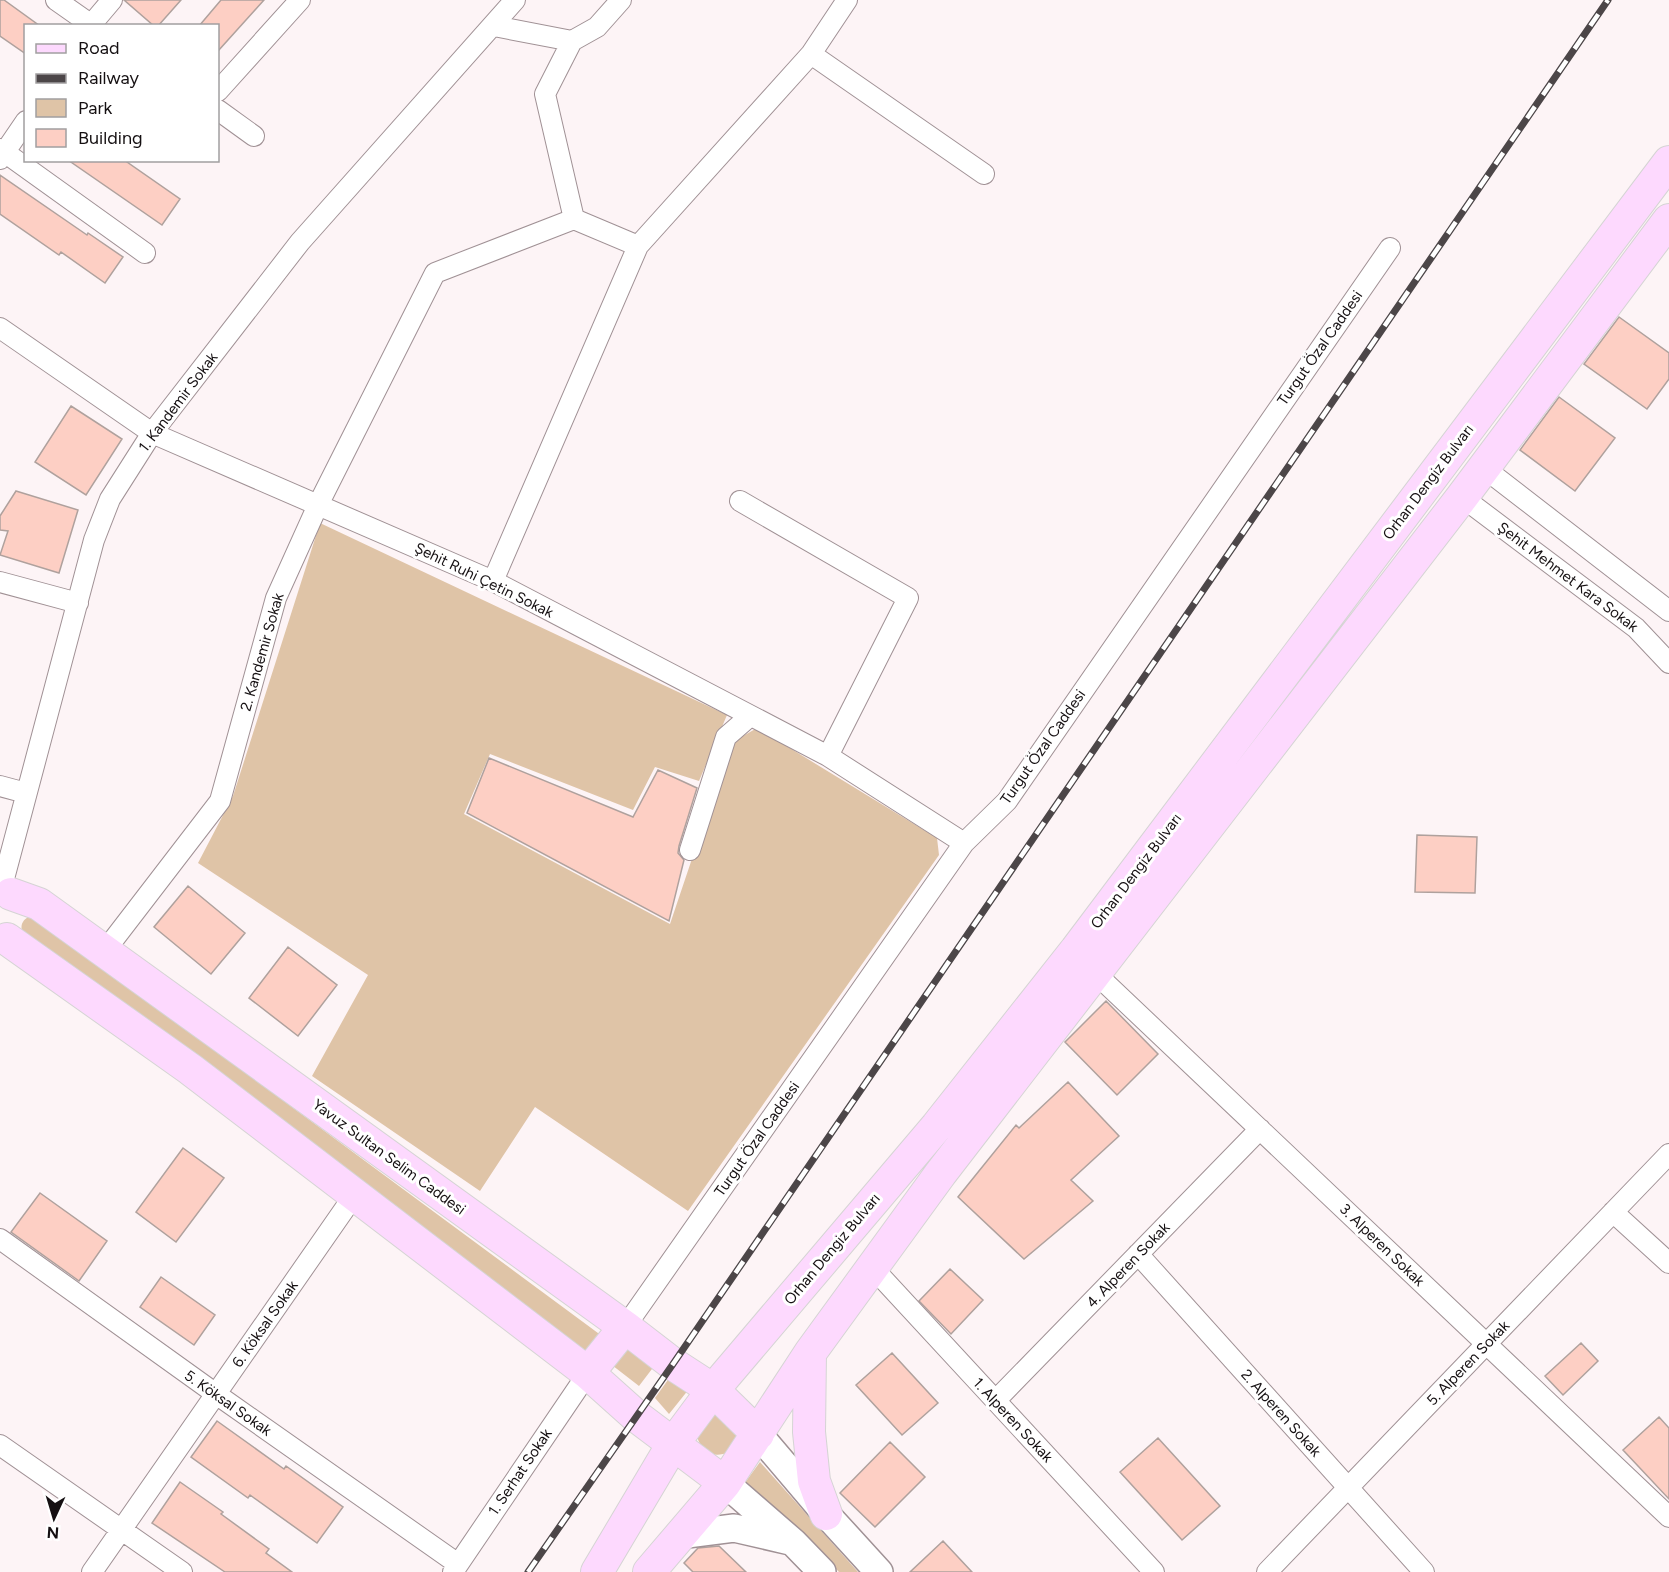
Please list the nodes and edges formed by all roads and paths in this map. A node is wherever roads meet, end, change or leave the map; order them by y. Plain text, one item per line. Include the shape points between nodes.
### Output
1 (56, 0) edge
2 (112, 0) edge
3 (300, 0) edge
4 (515, 0) edge
5 (621, 0) edge
6 (847, 0) edge
7 (90, 24) edge
8 (92, 24) edge
9 (494, 26) junction
10 (572, 41) junction
11 (812, 54) junction
12 (219, 90) edge
13 (219, 111) edge
14 (24, 124) edge
15 (254, 136) dead end
16 (2, 153) edge
17 (1669, 162) edge
18 (984, 174) dead end
19 (574, 219) junction
20 (1669, 220) edge
21 (638, 246) junction
22 (1390, 248) dead end
23 (145, 253) dead end
24 (0, 328) edge
25 (152, 434) junction
26 (1484, 468) junction
27 (1462, 497) junction
28 (740, 501) dead end
29 (318, 505) junction
30 (493, 581) junction
31 (0, 582) edge
32 (78, 603) junction
33 (1669, 611) edge
34 (1669, 663) edge
35 (749, 717) junction
36 (828, 756) junction
37 (0, 786) edge
38 (26, 793) junction
39 (964, 843) junction
40 (690, 850) dead end
41 (4, 892) edge
42 (4, 940) edge
43 (104, 952) junction
44 (1096, 974) junction
45 (1260, 1130) junction
46 (1669, 1154) edge
47 (355, 1194) junction
48 (1613, 1212) junction
49 (0, 1239) edge
50 (1138, 1254) junction
51 (1669, 1263) edge
52 (872, 1267) junction
53 (625, 1327) junction
54 (1486, 1344) junction
55 (810, 1353) junction
56 (588, 1372) junction
57 (712, 1390) junction
58 (216, 1394) junction
59 (996, 1401) junction
60 (758, 1434) junction
61 (673, 1444) junction
62 (0, 1445) edge
63 (725, 1483) junction
64 (1348, 1488) junction
65 (826, 1514) junction
66 (1669, 1517) edge
67 (121, 1530) junction
68 (679, 1535) junction
69 (793, 1542) junction
70 (455, 1568) edge
71 (92, 1572) edge
72 (182, 1572) edge
73 (597, 1572) edge
74 (649, 1572) edge
75 (822, 1572) edge
76 (879, 1572) edge
77 (1154, 1572) edge
78 (1268, 1572) edge
79 (1424, 1572) edge

1 - 7 street
2 - 8 street
3 - 12 street
4 - 9 street, 1. Kandemir Sokak
5 - 10 street via 597,27
6 - 11 street
9 - 10 street
9 - 25 street, 1. Kandemir Sokak via 300,242
10 - 19 street via 545,94
11 - 18 street
11 - 21 street
13 - 15 street
14 - 16 street
16 - 23 street
17 - 57 main road, Orhan Dengiz Bulvarı via 1076,951 937,1126
19 - 21 street
19 - 29 street, 2. Kandemir Sokak via 435,273
20 - 26 main road, Orhan Dengiz Bulvarı
21 - 30 street
22 - 39 street, Turgut Özal Caddesi via 1007,801
24 - 25 street, Şehit Ruhi Çetin Sokak
25 - 29 street, Şehit Ruhi Çetin Sokak
25 - 32 street, 1. Kandemir Sokak via 110,499 94,540
26 - 27 main road, Orhan Dengiz Bulvarı
26 - 33 street
27 - 34 street, Şehit Mehmet Kara Sokak via 1636,628
27 - 44 main road, Orhan Dengiz Bulvarı
28 - 36 street via 909,598
29 - 30 street, Şehit Ruhi Çetin Sokak
29 - 43 street, 2. Kandemir Sokak via 276,598 220,801
30 - 35 street, Şehit Ruhi Çetin Sokak
31 - 32 street
32 - 38 street, 1. Kandemir Sokak
35 - 36 street, Şehit Ruhi Çetin Sokak
35 - 40 street via 726,737
36 - 39 street, Şehit Ruhi Çetin Sokak
37 - 38 street
38 - 41 street, 1. Kandemir Sokak
39 - 53 street, Turgut Özal Caddesi
41 - 42 main road via 21,906 22,921 14,935
41 - 43 main road, Yavuz Sultan Selim Caddesi via 39,904
42 - 47 main road via 190,1069
43 - 53 main road, Yavuz Sultan Selim Caddesi
44 - 45 street, 3. Alperen Sokak
44 - 52 main road, Orhan Dengiz Bulvarı
45 - 50 street, 4. Alperen Sokak
45 - 54 street, 3. Alperen Sokak
46 - 48 street, 5. Alperen Sokak
47 - 56 main road
47 - 58 street, 6. Köksal Sokak
48 - 51 street
48 - 54 street, 5. Alperen Sokak
49 - 58 street, 5. Köksal Sokak
50 - 59 street, 4. Alperen Sokak
50 - 64 street, 2. Alperen Sokak
52 - 55 main road, Orhan Dengiz Bulvarı
52 - 59 street, 1. Alperen Sokak
53 - 56 main road
53 - 57 main road, Yavuz Sultan Selim Caddesi
54 - 64 street, 5. Alperen Sokak
54 - 66 street, 3. Alperen Sokak
55 - 60 main road, Orhan Dengiz Bulvarı
55 - 65 main road via 809,1432 814,1482
56 - 61 main road
56 - 70 street, 1. Serhat Sokak
57 - 60 main road, Yavuz Sultan Selim Caddesi
57 - 61 main road, Orhan Dengiz Bulvarı
58 - 67 street, 6. Köksal Sokak
58 - 70 street, 5. Köksal Sokak
59 - 77 street, 1. Alperen Sokak
60 - 63 main road, Orhan Dengiz Bulvarı
60 - 65 street
61 - 63 main road
61 - 73 main road, Orhan Dengiz Bulvarı
62 - 67 street
63 - 68 main road, Orhan Dengiz Bulvarı
63 - 69 street
64 - 78 street, 5. Alperen Sokak
64 - 79 street, 2. Alperen Sokak
65 - 76 street
67 - 71 street, 6. Köksal Sokak
67 - 72 street
68 - 69 street via 734,1528
68 - 74 main road, Orhan Dengiz Bulvarı
69 - 75 street

